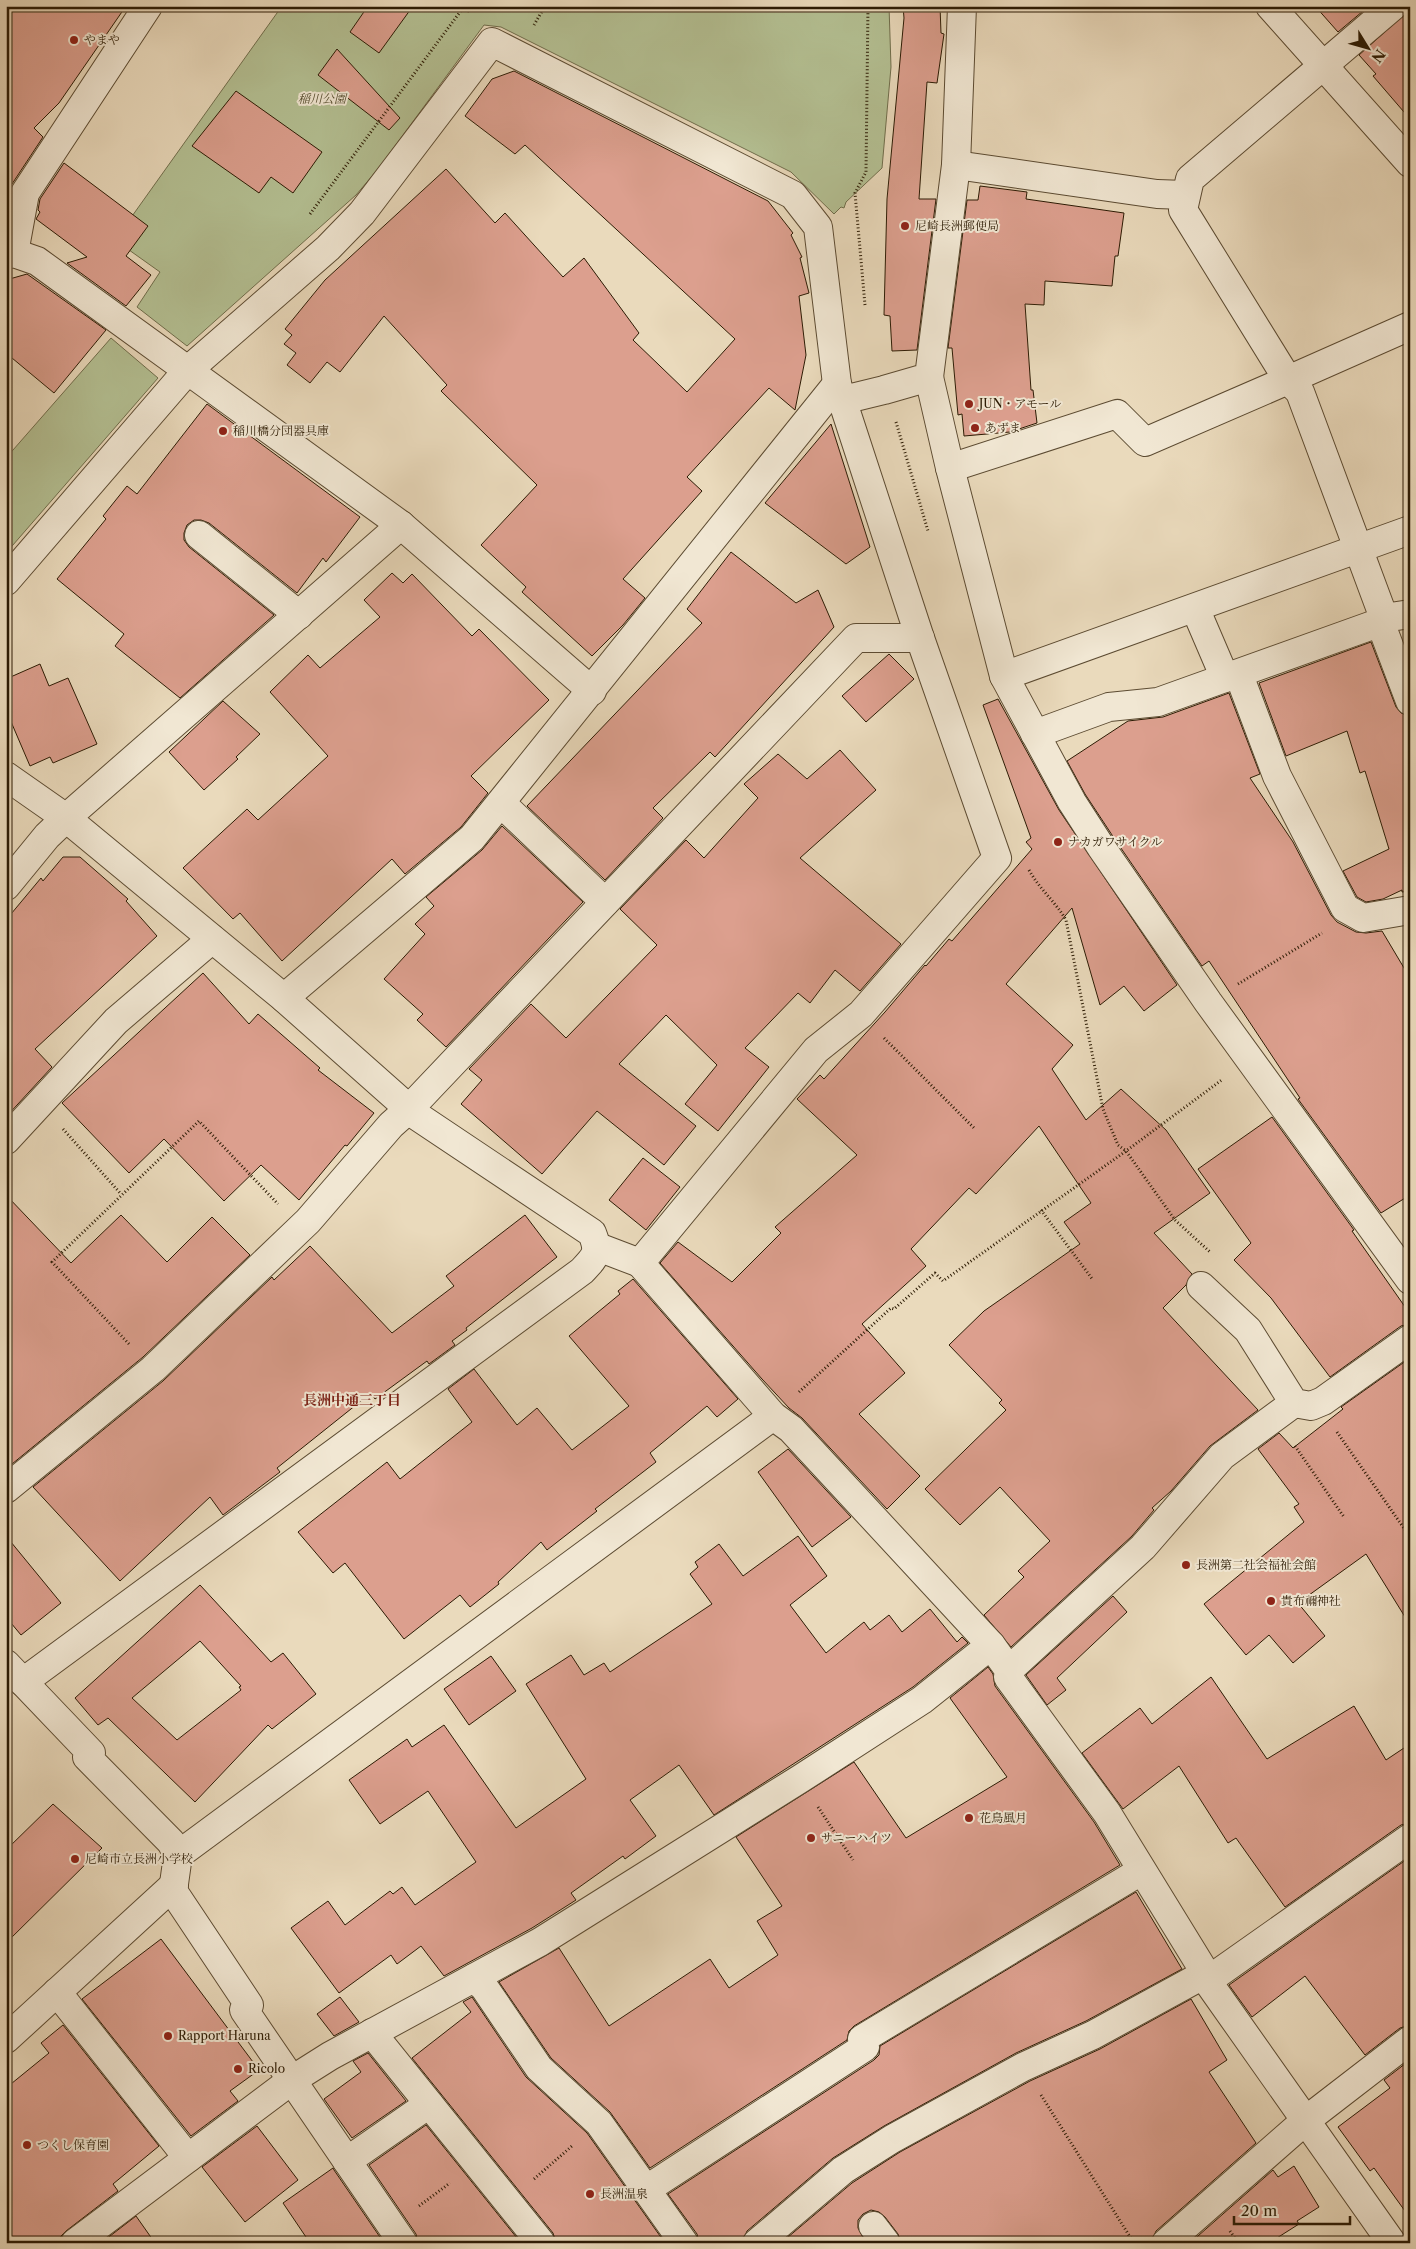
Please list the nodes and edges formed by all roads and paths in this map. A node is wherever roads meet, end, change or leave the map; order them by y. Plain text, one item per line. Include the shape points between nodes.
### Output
1 (148, 6) edge
2 (471, 6) edge
3 (868, 6) edge
4 (962, 6) edge
5 (1270, 6) edge
6 (1393, 6) edge
7 (1324, 67) junction
8 (1410, 163) edge
9 (956, 165) junction
10 (1185, 195) junction
11 (10, 254) edge
12 (316, 258) junction
13 (865, 312) dead end
14 (1410, 326) edge
15 (187, 371) junction
16 (930, 377) junction
17 (1288, 380) junction
18 (884, 390) junction
19 (840, 392) junction
20 (950, 468) junction
21 (401, 525) junction
22 (1410, 530) edge
23 (199, 535) dead end
24 (930, 538) dead end
25 (1360, 549) junction
26 (6, 581) edge
27 (1195, 608) junction
28 (298, 615) junction
29 (1392, 618) edge
30 (920, 638) junction
31 (1004, 676) junction
32 (1232, 676) junction
33 (592, 691) junction
34 (1410, 701) edge
35 (1035, 734) junction
36 (6, 776) edge
37 (501, 803) junction
38 (66, 818) junction
39 (1026, 864) dead end
40 (6, 886) edge
41 (605, 902) junction
42 (1410, 910) edge
43 (1355, 913) junction
44 (212, 939) junction
45 (284, 998) junction
46 (1208, 1002) junction
47 (861, 1014) junction
48 (1250, 1059) junction
49 (39, 1104) junction
50 (409, 1109) junction
51 (974, 1129) dead end
52 (6, 1140) edge
53 (1126, 1151) junction
54 (121, 1194) junction
55 (1041, 1210) junction
56 (308, 1221) junction
57 (598, 1247) junction
58 (1216, 1258) dead end
59 (640, 1262) junction
60 (1092, 1280) dead end
61 (1410, 1280) edge
62 (1201, 1286) dead end
63 (1410, 1339) edge
64 (153, 1369) junction
65 (1323, 1401) junction
66 (1284, 1410) junction
67 (773, 1416) junction
68 (6, 1489) edge
69 (1344, 1517) dead end
70 (1410, 1537) edge
71 (991, 1645) junction
72 (1009, 1670) junction
73 (15, 1673) edge
74 (800, 1779) junction
75 (1410, 1838) edge
76 (178, 1855) junction
77 (853, 1860) dead end
78 (1141, 1871) junction
79 (174, 1885) junction
80 (1203, 1975) junction
81 (474, 1978) junction
82 (57, 1992) junction
83 (372, 2033) junction
84 (6, 2039) edge
85 (1410, 2040) edge
86 (1023, 2067) junction
87 (292, 2080) junction
88 (429, 2104) junction
89 (1305, 2121) junction
90 (600, 2123) junction
91 (188, 2158) junction
92 (348, 2161) junction
93 (477, 2163) junction
94 (647, 2189) junction
95 (508, 2202) junction
96 (397, 2235) edge
97 (75, 2243) edge
98 (541, 2243) edge
99 (684, 2243) edge
100 (756, 2243) edge
101 (1134, 2243) edge
102 (1166, 2243) edge
103 (1392, 2243) edge

1 - 11 street via 25,193
2 - 12 path via 467,12 463,8 295,234
3 - 13 path via 866,172 855,193
4 - 9 street
5 - 7 street
6 - 7 street
7 - 8 street
7 - 10 street via 1190,179
9 - 10 street via 1157,194
9 - 16 street
10 - 17 street via 1183,210
11 - 15 street via 36,260
12 - 15 street
12 - 19 street via 362,213 492,42 793,195 818,227
14 - 17 street
15 - 21 street
15 - 26 street
16 - 18 street
16 - 20 street
17 - 20 street via 1145,442 1117,414
17 - 25 street via 1300,392
18 - 19 street
18 - 24 path
19 - 30 street
19 - 33 street
20 - 31 street
21 - 28 street
21 - 33 street
22 - 25 street
23 - 28 street
25 - 27 street
25 - 29 street
27 - 31 street
27 - 32 street
28 - 38 street
29 - 32 street
29 - 34 street via 1382,627
30 - 41 street via 856,638
30 - 47 street via 997,858
31 - 35 street
32 - 35 street via 1158,702 1109,707
32 - 43 street via 1277,776 1345,908
33 - 37 street
35 - 46 street via 1101,847
36 - 38 street
37 - 41 street
37 - 45 street via 472,838
38 - 40 street
38 - 44 street
39 - 53 path via 1037,885 1066,920 1103,1109 1118,1146
41 - 50 street
42 - 43 street via 1363,918
43 - 46 path
44 - 45 street
44 - 49 street via 116,1021
45 - 50 street
46 - 48 street
47 - 51 path
47 - 59 street via 816,1050
48 - 53 path
48 - 61 street
49 - 52 street
49 - 54 path
50 - 56 street via 391,1125
50 - 57 street via 585,1227 592,1233
53 - 55 path
53 - 58 path via 1175,1220
54 - 56 path via 199,1121 285,1211
54 - 64 path via 52,1262
55 - 60 path
55 - 67 path via 944,1281 935,1273 894,1309 891,1308
56 - 64 street
57 - 59 street
57 - 73 street via 595,1258 582,1271
59 - 67 street
62 - 66 street via 1248,1330
63 - 65 street
64 - 68 street
65 - 66 street
65 - 70 path via 1322,1411
66 - 69 path
66 - 72 street via 1222,1456 1143,1547
67 - 71 street via 791,1429
67 - 76 street
71 - 72 street
71 - 74 street via 922,1700
72 - 78 street via 1008,1677 1107,1813
73 - 76 street via 91,1754 87,1757 171,1842
74 - 77 path
74 - 81 street via 540,1942
75 - 80 street via 1217,1974
76 - 79 street
78 - 80 street via 1201,1966
78 - 94 street via 862,2039 865,2047
79 - 82 street
79 - 87 street via 173,1891 249,2005 244,2010
80 - 86 street via 1094,2036
80 - 89 street
81 - 83 street
81 - 90 street via 484,1987 539,2068
82 - 84 street
82 - 91 street
83 - 87 street
83 - 88 street
85 - 89 street
86 - 100 street via 892,2139 843,2170
86 - 101 path
87 - 91 street
87 - 92 street
88 - 92 street
88 - 93 street
89 - 102 street
89 - 103 street
90 - 94 street
90 - 95 path
91 - 97 street
92 - 96 street
93 - 95 street
93 - 96 path
94 - 99 street
95 - 98 street

